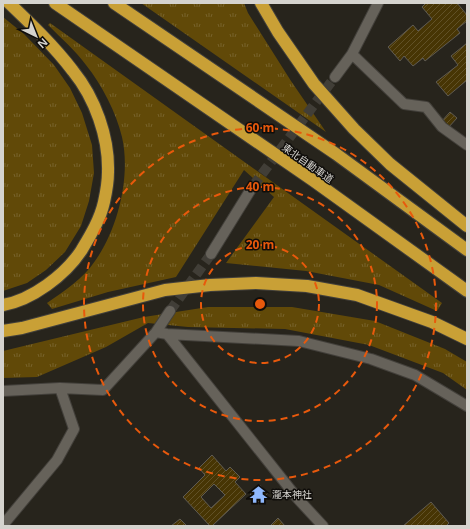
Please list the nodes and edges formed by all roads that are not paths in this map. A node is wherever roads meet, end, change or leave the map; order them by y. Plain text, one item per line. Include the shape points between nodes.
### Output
1 (8, 3) edge
2 (55, 3) edge
3 (114, 3) edge
4 (261, 3) edge
5 (378, 3) edge
6 (352, 54) junction
7 (335, 77) tunnel mouth
8 (467, 145) edge
9 (253, 186) tunnel mouth
10 (467, 226) edge
11 (467, 250) edge
12 (211, 254) tunnel mouth
13 (467, 291) edge
14 (3, 305) edge
15 (170, 311) tunnel mouth
16 (3, 331) edge
17 (156, 332) junction
18 (167, 334) junction
19 (467, 339) edge
20 (60, 388) junction
21 (3, 391) edge
22 (467, 406) edge
23 (3, 525) edge
24 (322, 526) edge

1 - 14 highway via 52,46 74,71 89,95 106,143 108,172 104,203 92,233 76,258 32,295
2 - 13 highway, 東北自動車道 via 314,181
3 - 11 highway via 336,154
4 - 10 highway via 314,84 354,129 390,164
5 - 6 street
6 - 7 street
6 - 8 street via 404,104 426,107 442,127
9 - 12 street
15 - 17 street
16 - 19 highway via 165,290 256,283 307,286 357,295 432,322
17 - 18 street
17 - 20 street via 103,390
18 - 22 street via 299,341 371,360 415,375
18 - 24 street
20 - 21 street
20 - 23 street via 74,428 57,460

